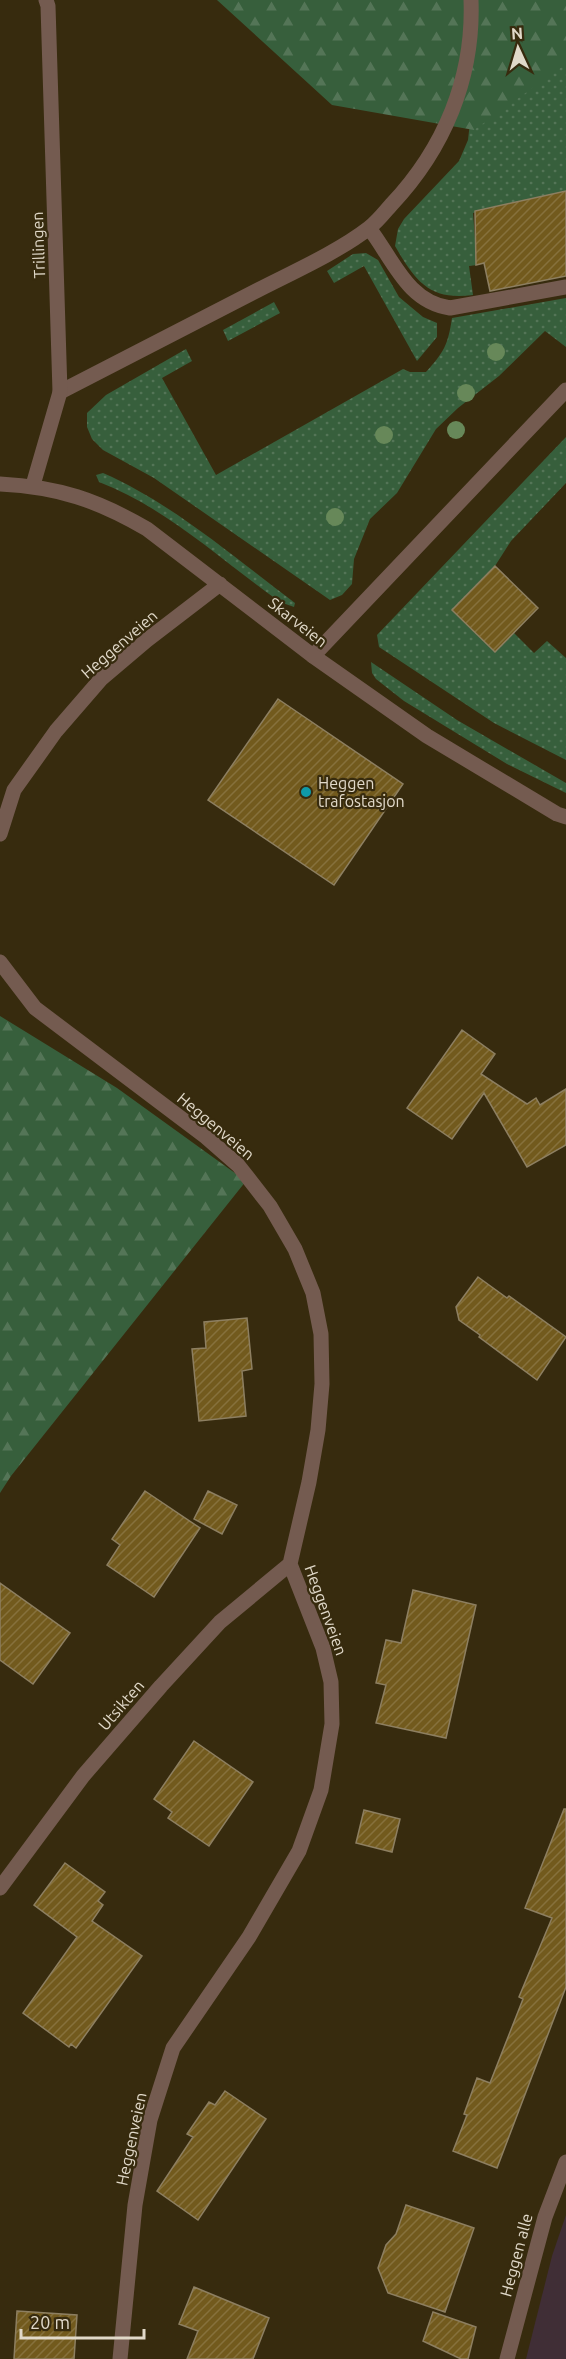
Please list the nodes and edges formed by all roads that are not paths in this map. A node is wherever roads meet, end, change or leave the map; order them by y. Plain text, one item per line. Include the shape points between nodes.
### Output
1 (45, 0) edge
2 (471, 0) edge
3 (369, 228) junction
4 (566, 287) edge
5 (566, 390) edge
6 (60, 392) junction
7 (0, 484) edge
8 (33, 485) junction
9 (220, 584) junction
10 (313, 656) junction
11 (566, 817) edge
12 (0, 834) edge
13 (0, 962) edge
14 (290, 1564) junction
15 (0, 1888) edge
16 (566, 2162) edge
17 (120, 2359) edge
18 (507, 2359) edge

1 - 6 street, Trillingen via 49,18
2 - 3 street via 471,40 465,77 452,113 413,182
3 - 4 street via 414,292 434,306 450,308
3 - 6 street via 311,263
5 - 10 street
6 - 8 street, Trillingen
7 - 8 street, Skarveien
8 - 9 street, Skarveien via 82,496 117,512 147,529
9 - 10 street, Skarveien
9 - 12 street, Heggenveien via 102,679 56,731 14,790
10 - 11 street, Skarveien via 427,736
13 - 14 street, Heggenveien via 35,1008 238,1165 270,1206 295,1249 313,1293 321,1334 322,1384 309,1482
14 - 15 street, Utsikten via 220,1622 161,1686 83,1776
14 - 17 street, Heggenveien via 323,1648 331,1682 332,1724 321,1790 299,1851 249,1936 173,2049 150,2120 135,2205
16 - 18 street, Heggen alle via 544,2217

